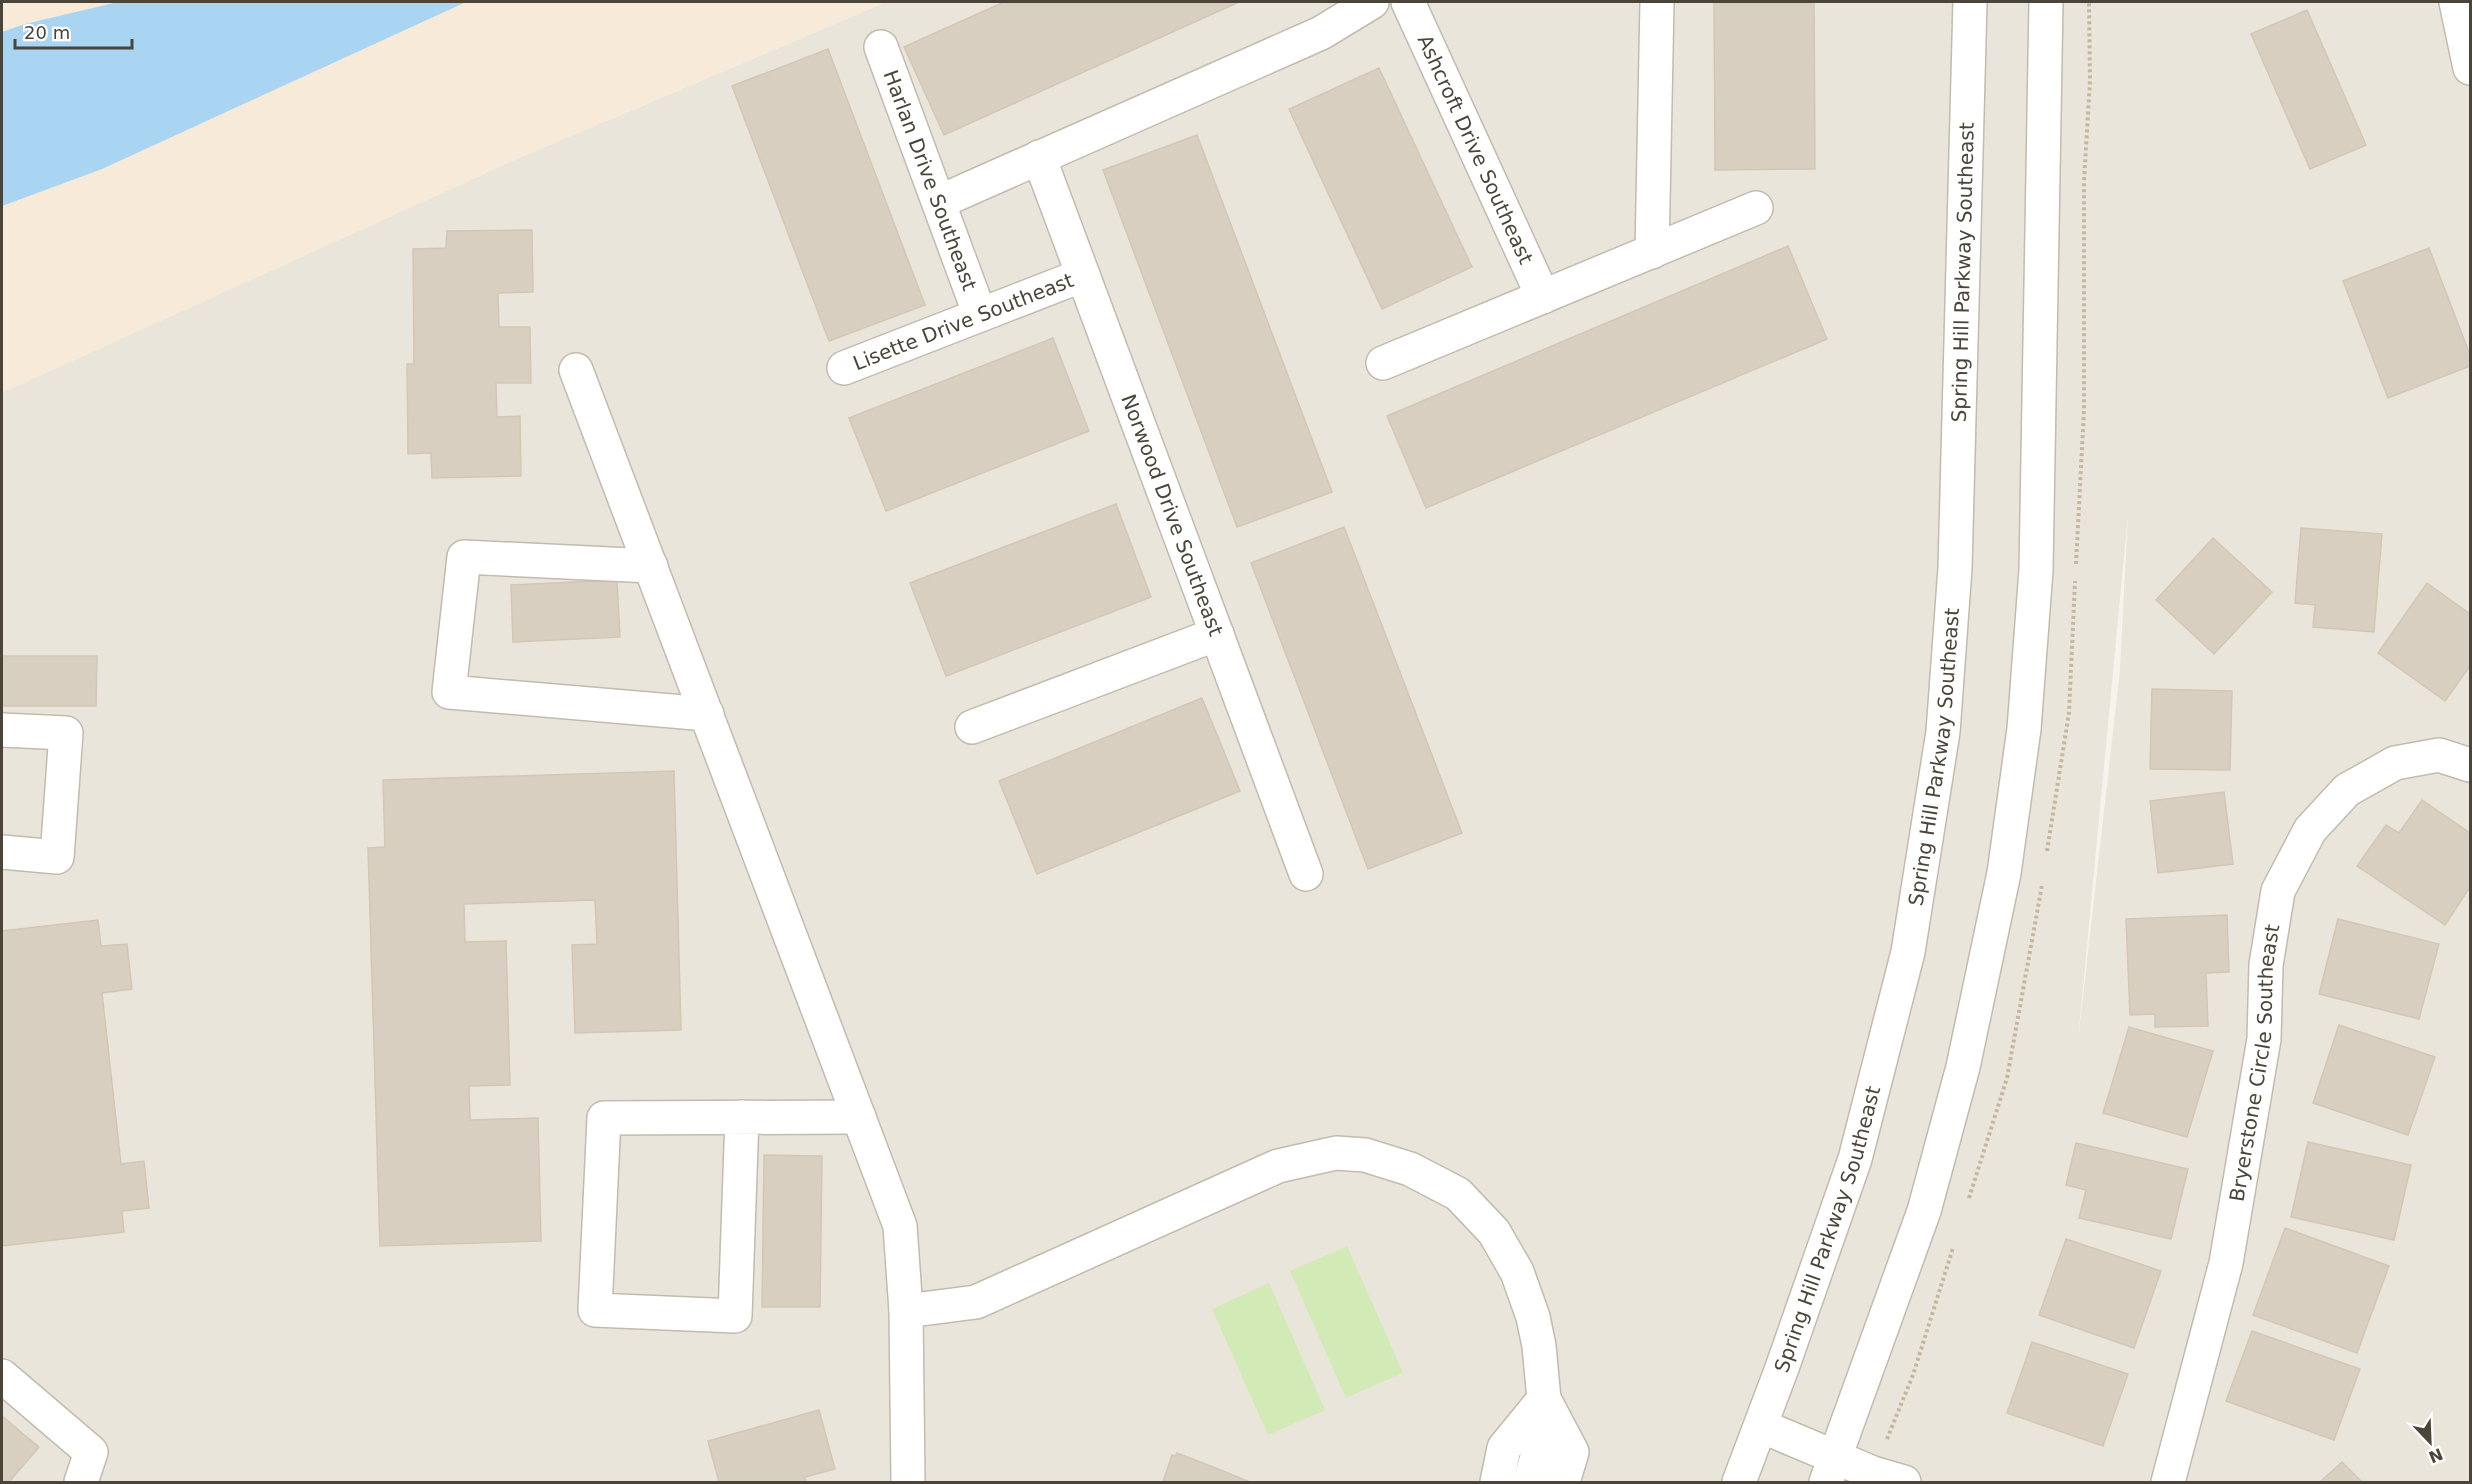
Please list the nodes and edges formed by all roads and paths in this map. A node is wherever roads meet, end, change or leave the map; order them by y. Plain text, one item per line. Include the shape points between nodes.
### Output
1 (1372, 2) edge
2 (1408, 2) edge
3 (1656, 2) edge
4 (1970, 2) edge
5 (2046, 2) edge
6 (2456, 2) edge
7 (881, 47) dead end
8 (2470, 68) edge
9 (1040, 158) junction
10 (939, 202) junction
11 (1756, 208) dead end
12 (1652, 252) junction
13 (1083, 274) junction
14 (1543, 297) junction
15 (980, 315) junction
16 (1383, 363) dead end
17 (844, 368) dead end
18 (576, 370) dead end
19 (651, 566) junction
20 (1217, 634) junction
21 (706, 714) junction
22 (972, 727) dead end
23 (2, 730) edge
24 (2470, 765) edge
25 (2, 852) edge
26 (1306, 874) dead end
27 (742, 1117) junction
28 (859, 1117) junction
29 (906, 1311) junction
30 (2, 1376) edge
31 (1544, 1399) junction
32 (1761, 1426) junction
33 (1831, 1469) edge
34 (81, 1482) edge
35 (908, 1482) edge
36 (1497, 1482) edge
37 (1530, 1482) edge
38 (1563, 1482) edge
39 (1738, 1482) edge
40 (1904, 1482) edge
41 (2168, 1482) edge

1 - 9 street via 1321,33
2 - 14 street, Ashcroft Drive Southeast
3 - 12 street
4 - 32 street, Spring Hill Parkway Southeast via 1955,568 1943,732 1908,952 1855,1159
5 - 33 street via 2036,570 2024,729 2004,873 1963,1067 1924,1211
6 - 8 street
7 - 10 street, Harlan Drive Southeast
9 - 10 street
9 - 13 street, Norwood Drive Southeast
10 - 15 street, Harlan Drive Southeast
11 - 12 street
12 - 14 street
13 - 15 street, Lisette Drive Southeast
13 - 20 street, Norwood Drive Southeast
14 - 16 street
15 - 17 street, Lisette Drive Southeast
18 - 19 street
19 - 21 street
19 - 21 street via 464,557 449,692
20 - 22 street
20 - 26 street, Norwood Drive Southeast
21 - 28 street
23 - 25 street via 66,733 57,857
24 - 41 street, Bryerstone Circle Southeast via 2439,755 2395,763 2347,790 2310,830 2278,891 2266,965 2264,1039 2226,1263
27 - 27 street via 604,1118 595,1310 735,1316
27 - 28 street
28 - 29 street via 900,1226
29 - 31 street via 976,1302 1278,1166 1336,1153 1365,1155 1410,1169 1458,1194 1494,1232 1516,1272 1533,1317
29 - 35 street
30 - 34 street via 91,1452
31 - 36 street via 1504,1448
31 - 37 street
31 - 38 street via 1572,1452
32 - 33 street
32 - 39 street, Spring Hill Parkway Southeast
33 - 40 street

